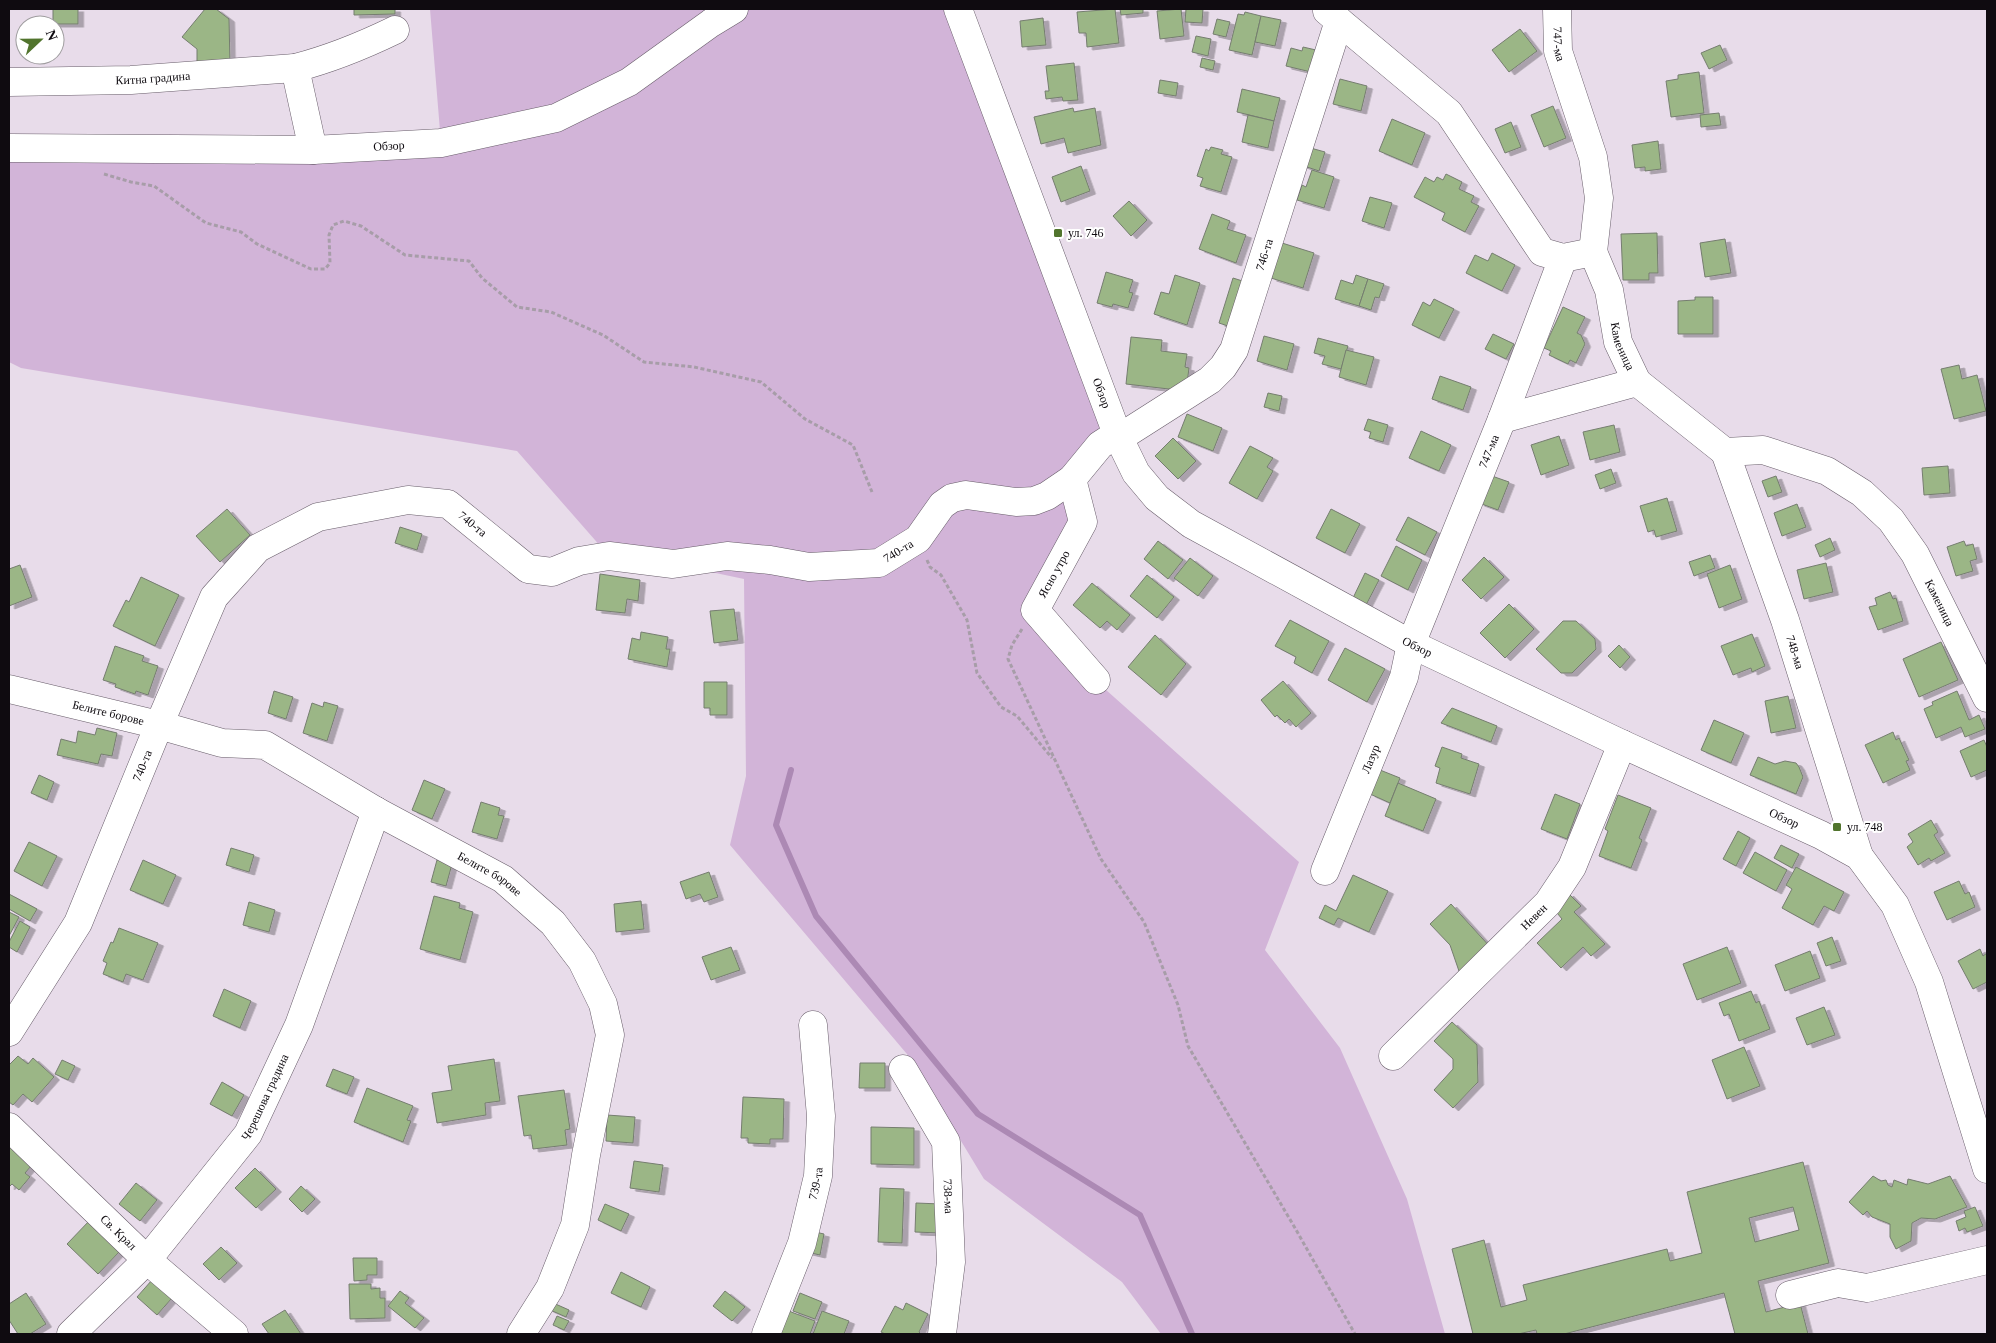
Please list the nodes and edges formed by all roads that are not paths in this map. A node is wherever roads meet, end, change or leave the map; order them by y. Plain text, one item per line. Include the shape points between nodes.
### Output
1 (734, 9) edge
2 (962, 9) edge
3 (1556, 9) edge
4 (1331, 15) edge
5 (706, 16) edge
6 (395, 30) dead end
7 (295, 68) junction
8 (9, 82) edge
9 (9, 148) edge
10 (313, 150) junction
11 (1593, 252) junction
12 (1563, 258) junction
13 (1637, 382) junction
14 (1502, 419) junction
15 (1117, 434) junction
16 (1725, 452) junction
17 (1072, 479) junction
18 (1411, 644) junction
19 (1096, 680) dead end
20 (9, 689) edge
21 (1987, 698) edge
22 (159, 725) junction
23 (1622, 744) junction
24 (376, 811) junction
25 (1859, 856) junction
26 (1326, 871) dead end
27 (813, 1026) dead end
28 (9, 1032) edge
29 (1393, 1056) dead end
30 (903, 1069) dead end
31 (9, 1127) edge
32 (1987, 1169) edge
33 (147, 1260) junction
34 (1987, 1260) edge
35 (1790, 1295) dead end
36 (71, 1334) edge
37 (234, 1334) edge
38 (521, 1334) edge
39 (766, 1334) edge
40 (942, 1334) edge

1 - 5 street, Обзор
2 - 15 street, Обзор
3 - 11 street, 747-ма via 1558,51 1593,157 1600,198
4 - 12 street via 1449,113 1542,252
4 - 15 street, 746-та via 1234,350 1210,380 1130,431
5 - 10 street, Обзор via 629,82 556,118 441,143
6 - 7 street, Китна градина via 350,51
7 - 8 street, Китна градина via 131,80
7 - 10 street
9 - 10 street, Обзор
11 - 12 street
11 - 13 street, Каменица via 1610,290 1618,342
12 - 14 street, 747-ма
13 - 14 street
13 - 16 street, Каменица
14 - 18 street, 747-ма
15 - 17 street, 740-та via 1100,445
15 - 18 street, Обзор via 1136,473 1157,498 1191,524
16 - 21 street, Каменица via 1763,450 1827,471 1862,493 1891,520 1915,554
16 - 25 street, 748-ма via 1785,620
17 - 19 street, Ясно утро via 1083,522 1034,610
17 - 22 street, 740-та via 1034,501 1016,502 966,495 952,498 942,505 918,539 879,563 809,567 727,556 673,564 609,556 552,572 528,569 448,504 408,500 318,517 258,548 214,597
18 - 23 street, Обзор
18 - 26 street, Лазур via 1404,677
20 - 22 street, Белите борове
22 - 24 street, Белите борове via 222,743 265,745
22 - 28 street, 740-та via 78,923
23 - 25 street, Обзор via 1822,835
23 - 29 street, Невен via 1572,866 1548,903
24 - 33 street, Черешова градина via 299,1025 248,1134
24 - 38 street, Белите борове via 503,879 553,923 582,961 603,1004 610,1035 575,1225 550,1288
25 - 32 street, Обзор via 1894,905 1929,982
27 - 39 street, 739-та via 821,1116 818,1176 802,1243
30 - 40 street, 738-ма via 946,1142 951,1262
31 - 33 street, Св. Крал
33 - 36 street, Черешова градина
33 - 37 street, Св. Крал
34 - 35 street via 1868,1288 1838,1284

